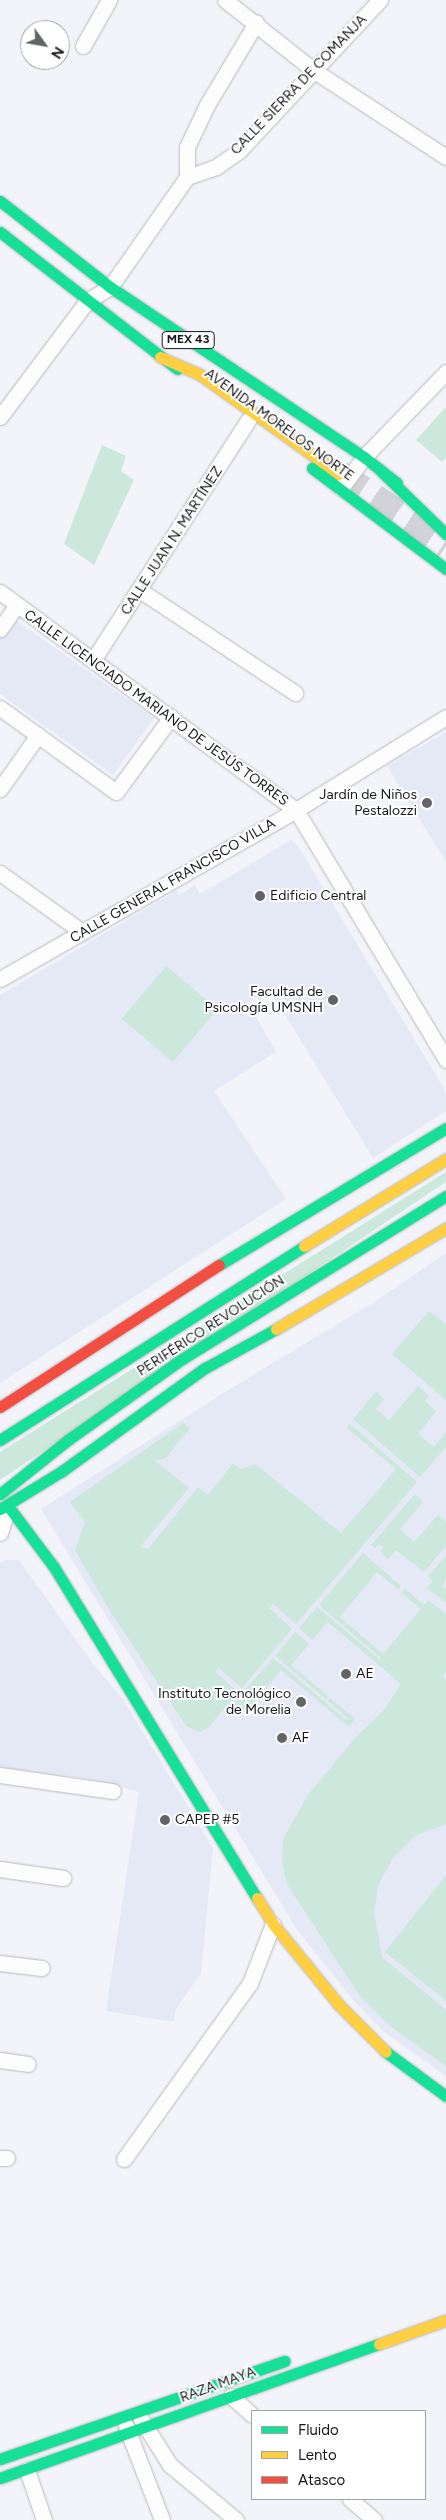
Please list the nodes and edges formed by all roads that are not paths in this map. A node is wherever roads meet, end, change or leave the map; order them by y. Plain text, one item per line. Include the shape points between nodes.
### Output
1 (109, 0) edge
2 (225, 0) edge
3 (380, 0) edge
4 (256, 23) junction
5 (83, 46) dead end
6 (313, 70) junction
7 (446, 157) edge
8 (188, 177) junction
9 (0, 201) edge
10 (0, 232) edge
11 (110, 287) junction
12 (87, 301) junction
13 (160, 357) junction
14 (446, 372) edge
15 (0, 417) edge
16 (248, 420) junction
17 (364, 457) junction
18 (381, 471) junction
19 (340, 482) junction
20 (446, 519) edge
21 (446, 534) edge
22 (446, 569) edge
23 (141, 591) junction
24 (0, 592) edge
25 (17, 605) junction
26 (0, 629) edge
27 (93, 660) junction
28 (295, 693) dead end
29 (0, 708) edge
30 (171, 717) junction
31 (446, 717) edge
32 (38, 736) junction
33 (0, 789) edge
34 (296, 810) junction
35 (0, 873) edge
36 (82, 932) junction
37 (0, 979) edge
38 (446, 1060) edge
39 (446, 1128) edge
40 (446, 1159) edge
41 (446, 1196) edge
42 (446, 1228) edge
43 (143, 1315) junction
44 (59, 1384) dead end
45 (44, 1396) dead end
46 (0, 1406) edge
47 (0, 1432) edge
48 (0, 1440) edge
49 (3, 1503) edge
50 (0, 1533) edge
51 (0, 1775) edge
52 (113, 1791) dead end
53 (0, 1869) edge
54 (63, 1878) dead end
55 (273, 1924) junction
56 (0, 1963) edge
57 (42, 1968) dead end
58 (0, 2060) edge
59 (28, 2064) dead end
60 (446, 2096) edge
61 (124, 2159) dead end
62 (446, 2320) edge
63 (297, 2357) dead end
64 (231, 2396) junction
65 (131, 2414) junction
66 (251, 2414) edge
67 (144, 2428) junction
68 (128, 2434) junction
69 (0, 2459) edge
70 (27, 2470) junction
71 (0, 2478) edge
72 (351, 2500) edge
73 (44, 2520) edge
74 (162, 2520) edge
75 (236, 2520) edge
76 (374, 2520) edge

1 - 5 street
2 - 4 street
3 - 6 street, CALLE SIERRA DE COMANJA
4 - 6 street
4 - 8 street via 206,105 187,147
6 - 7 street
6 - 8 street, CALLE SIERRA DE COMANJA via 239,151 216,167
8 - 11 street
9 - 11 main road, AVENIDA MORELOS NORTE / MEX 43
10 - 12 main road, AVENIDA MORELOS NORTE / MEX 43
11 - 12 street
11 - 17 main road, AVENIDA MORELOS NORTE / MEX 43
12 - 13 main road, AVENIDA MORELOS NORTE / MEX 43
12 - 15 street
13 - 16 main road, AVENIDA MORELOS NORTE
13 - 19 main road, MEX 43 via 198,374
14 - 17 street
16 - 19 main road, AVENIDA MORELOS NORTE
16 - 23 street, CALLE JUAN N. MARTÍNEZ
17 - 18 main road, AVENIDA MORELOS NORTE / MEX 43
17 - 19 street
18 - 20 main road, AVENIDA MORELOS NORTE
18 - 21 main road, MEX 43
19 - 22 main road, AVENIDA MORELOS NORTE
23 - 27 street, CALLE JUAN N. MARTÍNEZ
23 - 28 street
24 - 25 street, CALLE LICENCIADO MARIANO DE JESÚS TORRES
25 - 26 street
25 - 27 street, CALLE LICENCIADO MARIANO DE JESÚS TORRES
27 - 30 street, CALLE LICENCIADO MARIANO DE JESÚS TORRES
29 - 32 street
30 - 32 street via 116,792
30 - 34 street, CALLE LICENCIADO MARIANO DE JESÚS TORRES
31 - 34 street, CALLE GENERAL FRANCISCO VILLA
32 - 33 street
34 - 36 street, CALLE GENERAL FRANCISCO VILLA
34 - 38 street, CALLE LICENCIADO MARIANO DE JESÚS TORRES
35 - 36 street
36 - 37 street, CALLE GENERAL FRANCISCO VILLA
39 - 43 main road via 224,1262
40 - 48 main road, PERIFÉRICO REVOLUCIÓN via 216,1300
41 - 49 main road, PERIFÉRICO REVOLUCIÓN via 182,1360 70,1439
42 - 49 main road via 205,1368
43 - 44 main road
43 - 46 main road
45 - 47 main road
49 - 50 street
49 - 55 main road via 54,1567
51 - 52 street
53 - 54 street
55 - 60 main road via 345,2012 384,2050
55 - 61 street via 250,1983
56 - 57 street
58 - 59 street
62 - 64 main road, RAZA MAYA
63 - 65 main road, RAZA MAYA
64 - 66 street
64 - 67 main road, RAZA MAYA
65 - 67 street
65 - 68 street
65 - 69 main road, RAZA MAYA
67 - 68 main road, RAZA MAYA
67 - 75 street via 170,2465
68 - 70 main road, RAZA MAYA
68 - 74 street
70 - 71 main road, RAZA MAYA
70 - 73 street
72 - 76 street

